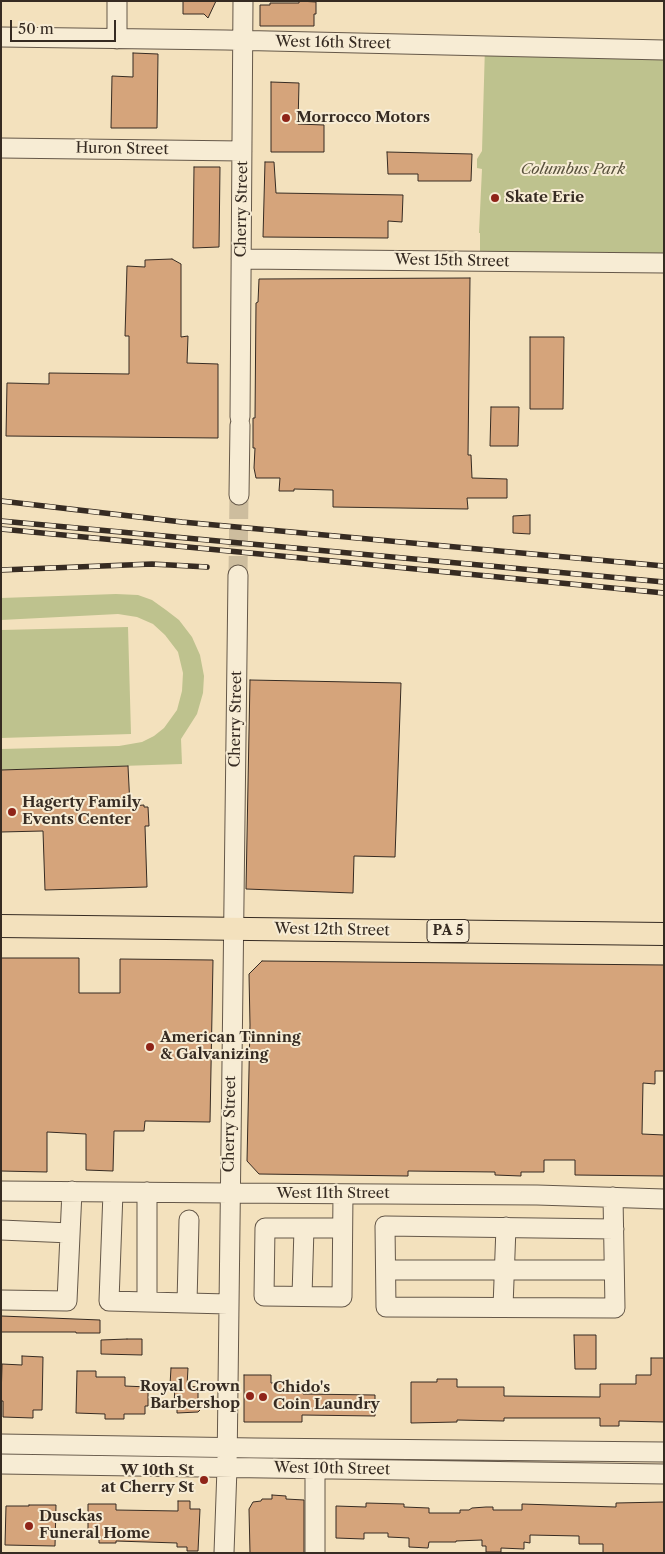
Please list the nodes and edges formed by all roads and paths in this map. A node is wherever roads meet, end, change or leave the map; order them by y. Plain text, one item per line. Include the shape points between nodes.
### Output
1 (117, 1) edge
2 (243, 1) edge
3 (1, 37) edge
4 (117, 39) junction
5 (243, 41) junction
6 (664, 50) edge
7 (1, 148) edge
8 (242, 151) junction
9 (241, 259) junction
10 (664, 263) edge
11 (239, 495) tunnel mouth
12 (238, 575) tunnel mouth
13 (1, 926) edge
14 (233, 929) junction
15 (664, 934) edge
16 (1, 1190) edge
17 (72, 1192) junction
18 (113, 1192) junction
19 (147, 1192) junction
20 (229, 1194) junction
21 (343, 1194) junction
22 (613, 1197) junction
23 (664, 1198) edge
24 (189, 1220) dead end
25 (506, 1227) junction
26 (304, 1228) junction
27 (342, 1228) junction
28 (614, 1229) junction
29 (1, 1230) edge
30 (70, 1233) junction
31 (386, 1270) junction
32 (504, 1270) junction
33 (614, 1270) junction
34 (302, 1296) junction
35 (1, 1300) edge
36 (147, 1302) junction
37 (187, 1303) junction
38 (228, 1304) junction
39 (503, 1307) junction
40 (1, 1444) edge
41 (227, 1448) junction
42 (458, 1450) junction
43 (664, 1452) edge
44 (1, 1464) edge
45 (227, 1468) junction
46 (315, 1469) junction
47 (457, 1471) junction
48 (664, 1474) edge
49 (224, 1553) edge
50 (315, 1553) edge

1 - 4 street
2 - 5 street, Cherry Street
3 - 4 street, West 16th Street
4 - 5 street, West 16th Street
5 - 6 street, West 16th Street
5 - 8 street, Cherry Street
7 - 8 street, Huron Street
8 - 9 street, Cherry Street
9 - 10 street, West 15th Street
9 - 11 street, Cherry Street
12 - 14 street, Cherry Street
13 - 14 main road, West 12th Street / PA 5
14 - 15 main road, West 12th Street / PA 5
14 - 20 street, Cherry Street
16 - 17 street, West 11th Street
17 - 18 street, West 11th Street
17 - 30 street
18 - 19 street, West 11th Street
18 - 36 street via 109,1301
19 - 20 street, West 11th Street
19 - 36 street
20 - 21 street, West 11th Street
20 - 38 street, Cherry Street
21 - 22 street, West 11th Street
21 - 27 street
22 - 23 street, West 11th Street
22 - 28 street
24 - 37 street
25 - 28 street
25 - 31 street via 385,1226
25 - 32 street
26 - 27 street
26 - 34 street
26 - 34 street via 266,1228 265,1238 264,1296
27 - 34 street via 342,1297
28 - 33 street
29 - 30 street
30 - 35 street via 67,1301
31 - 32 street
31 - 39 street via 386,1307
32 - 33 street
32 - 39 street
33 - 39 street via 615,1308
36 - 37 street
37 - 38 street
38 - 41 street, Cherry Street
40 - 41 street, West 10th Street
41 - 42 street, West 10th Street
41 - 45 street, Cherry Street
42 - 43 street, West 10th Street
42 - 47 street
44 - 45 street, West 10th Street
45 - 46 street, West 10th Street
45 - 49 street, Cherry Street
46 - 47 street, West 10th Street
46 - 50 street
47 - 48 street, West 10th Street

